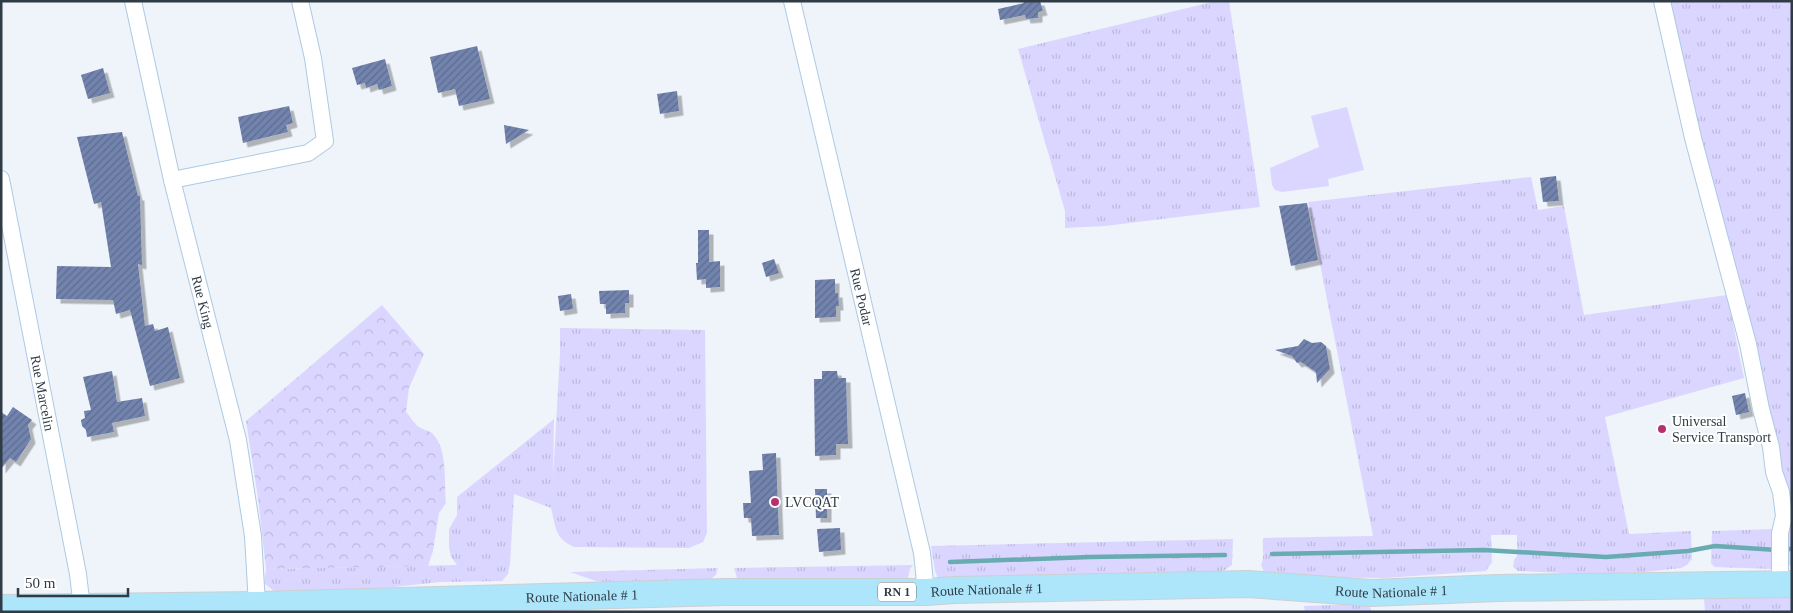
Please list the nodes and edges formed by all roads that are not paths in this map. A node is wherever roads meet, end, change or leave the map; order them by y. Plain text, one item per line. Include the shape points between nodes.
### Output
1 (133, 1) edge
2 (300, 1) edge
3 (792, 1) edge
4 (1662, 1) edge
5 (1, 179) edge
6 (172, 180) junction
7 (1786, 584) edge
8 (926, 592) junction
9 (257, 605) junction
10 (1, 608) edge
11 (82, 608) junction

1 - 6 street, Rue King
2 - 6 street via 313,58 325,141 308,153
3 - 8 street, Rue Podar via 922,553
4 - 7 street via 1772,453 1784,516 1780,533
5 - 11 street, Rue Marcelin
6 - 9 street, Rue King via 238,440 253,536
7 - 8 main road, Route Nationale # 1 / RN 1 via 1371,593 1248,584
8 - 9 main road, Route Nationale # 1 / RN 1 via 725,592
9 - 11 main road, Route Nationale # 1 / RN 1
10 - 11 main road, Route Nationale # 1 / RN 1

